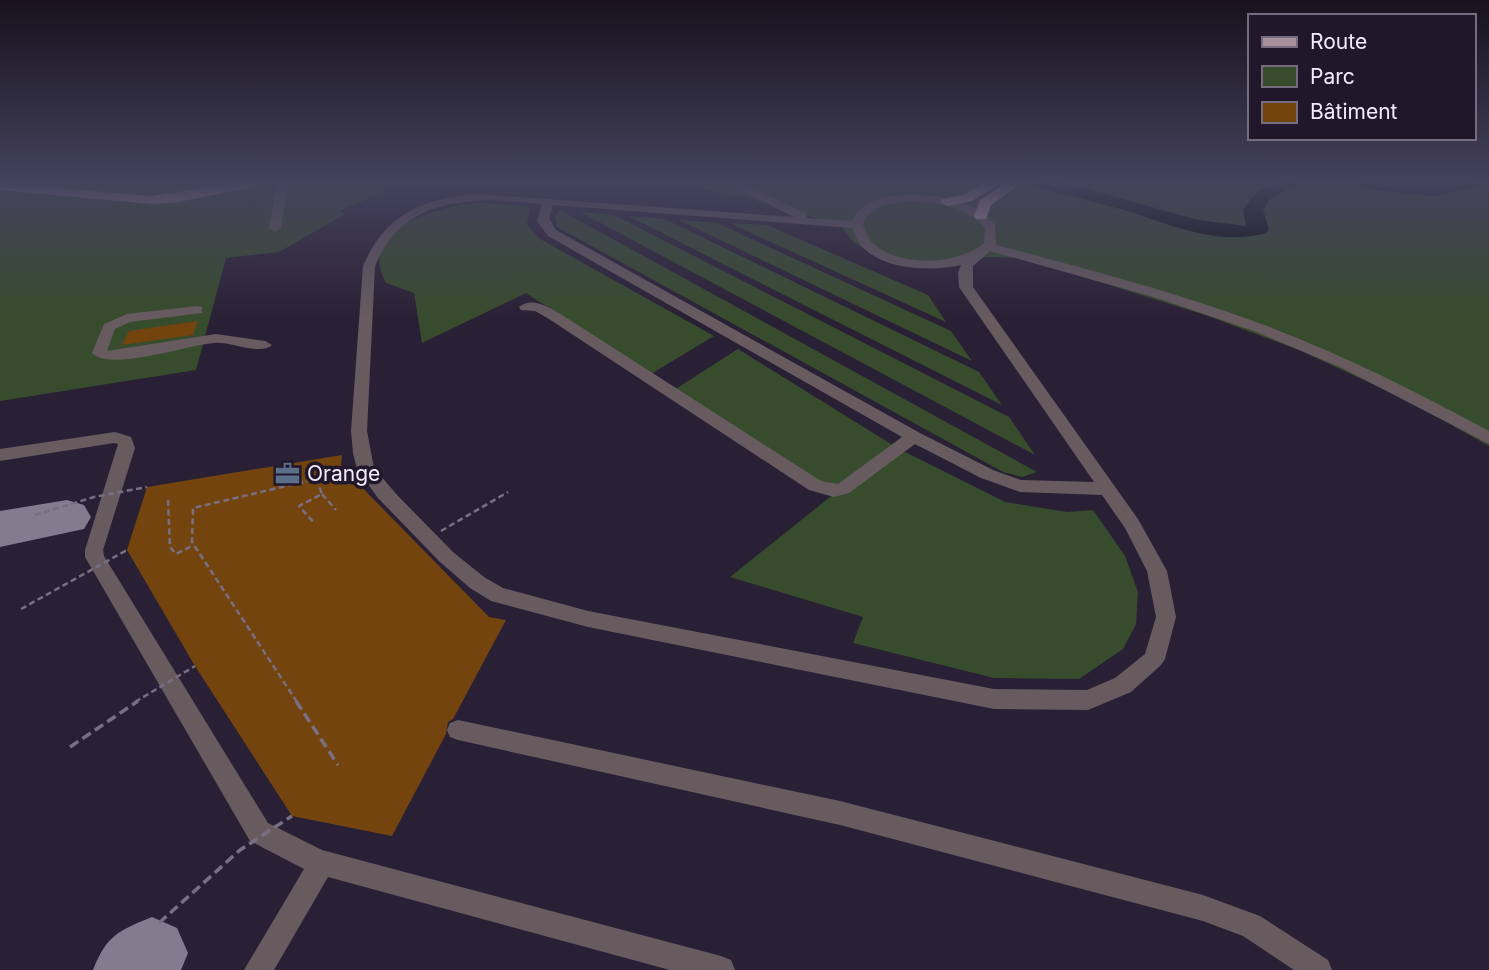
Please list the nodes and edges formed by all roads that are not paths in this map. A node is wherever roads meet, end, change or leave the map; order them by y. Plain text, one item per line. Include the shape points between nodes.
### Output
1 (390, 228) edge
2 (548, 228) edge
3 (857, 228) edge
4 (989, 228) edge
5 (983, 252) junction
6 (526, 307) dead end
7 (197, 310) dead end
8 (265, 345) dead end
9 (914, 437) junction
10 (1489, 438) edge
11 (0, 455) edge
12 (1108, 489) junction
13 (458, 730) dead end
14 (322, 863) junction
15 (258, 970) edge
16 (722, 970) edge
17 (1318, 970) edge

1 - 12 street via 375,246 369,266 359,435 364,462 387,497 488,590 588,619 994,699 1088,700 1123,685 1154,659 1167,617 1157,571
2 - 9 street
3 - 5 street via 867,245 895,259 920,264 945,264
4 - 5 street via 993,234
5 - 10 street via 1103,277 1261,329 1415,397
5 - 12 street via 966,265 966,287
6 - 9 street via 546,311 825,490 843,489
7 - 8 street via 127,318 109,327 99,353 110,357 216,338
9 - 12 street via 1020,486
11 - 14 street via 115,437 125,441 127,448 95,557 260,832
13 - 17 street via 839,813 1203,908 1251,925
14 - 15 street
14 - 16 street

